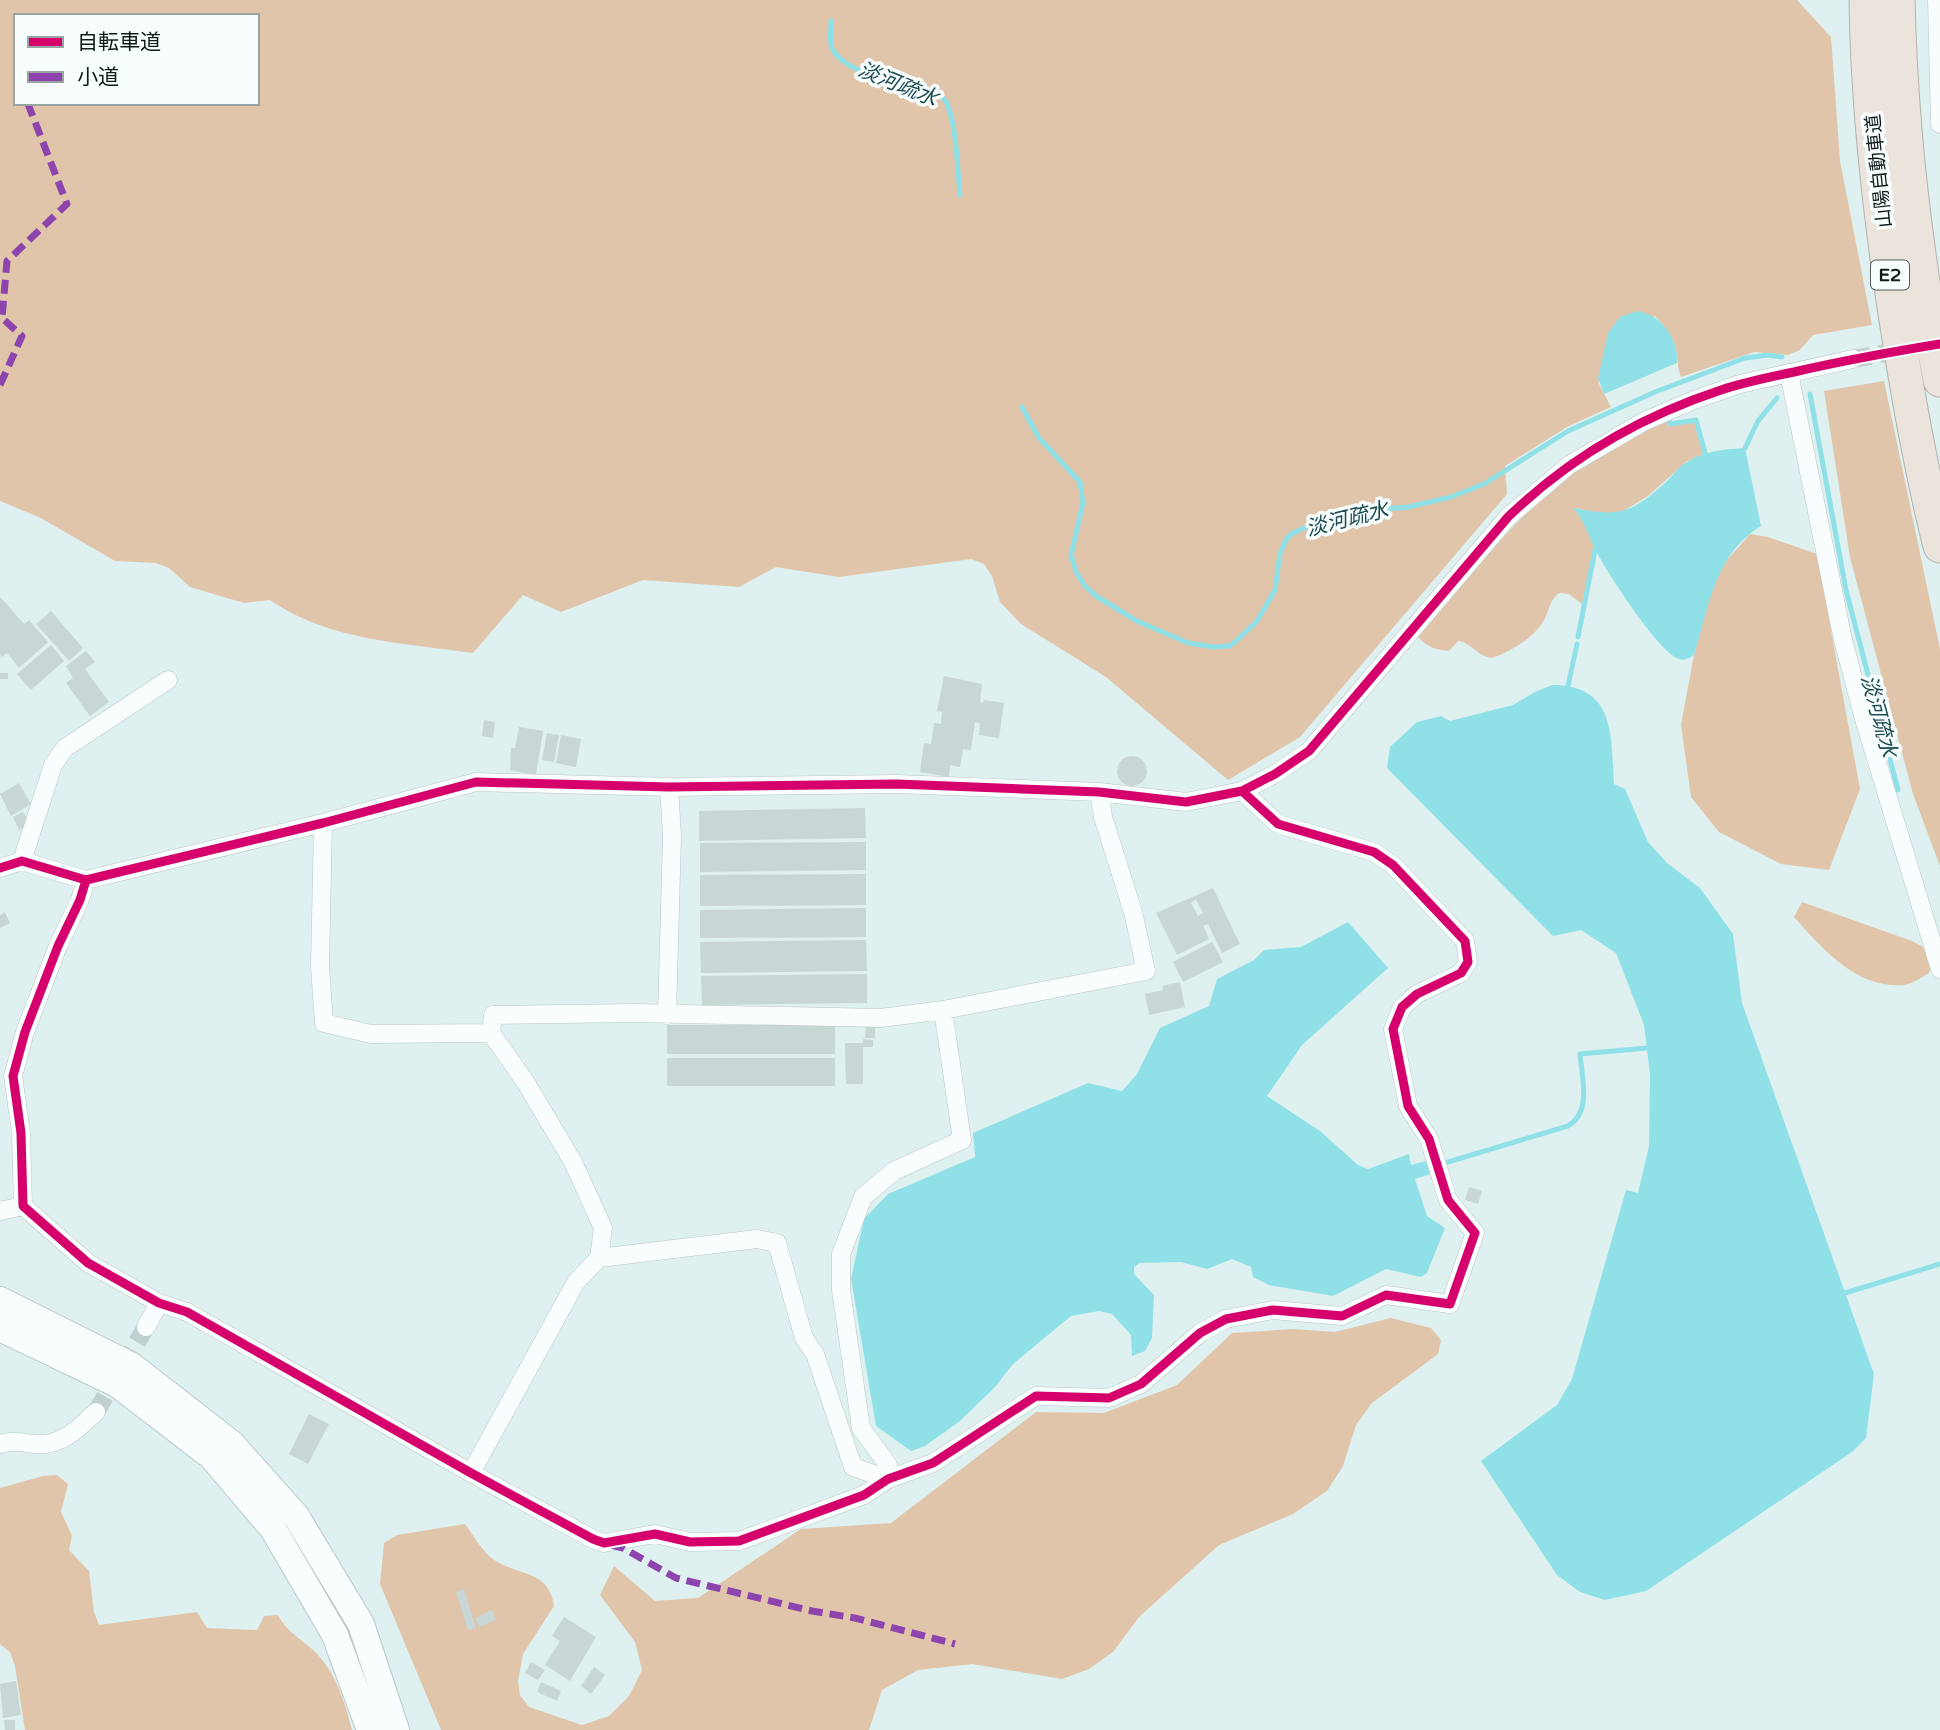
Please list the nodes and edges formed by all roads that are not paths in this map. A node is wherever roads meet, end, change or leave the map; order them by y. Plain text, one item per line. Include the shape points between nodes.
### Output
1 (1866, 0) edge
2 (1898, 0) edge
3 (1937, 0) edge
4 (1940, 124) edge
5 (1853, 359) tunnel mouth
6 (1789, 373) junction
7 (1940, 380) edge
8 (1940, 546) edge
9 (168, 680) dead end
10 (669, 787) junction
11 (1242, 790) junction
12 (1099, 792) junction
13 (323, 823) junction
14 (22, 861) junction
15 (0, 868) edge
16 (86, 880) junction
17 (1940, 969) edge
18 (943, 1010) junction
19 (667, 1015) junction
20 (491, 1033) junction
21 (23, 1206) junction
22 (0, 1210) edge
23 (600, 1258) junction
24 (0, 1300) edge
25 (159, 1303) junction
26 (146, 1326) tunnel mouth
27 (0, 1328) edge
28 (96, 1412) tunnel mouth
29 (0, 1444) edge
30 (471, 1473) junction
31 (888, 1479) junction
32 (370, 1730) edge
33 (397, 1730) edge

1 - 8 highway, 山陽自動車道 / E2 via 1886,254 1918,448
2 - 7 highway, 山陽自動車道 / E2 via 1916,226
3 - 4 street
5 - 6 street
6 - 11 street via 1721,390 1665,411 1569,465 1508,517 1309,751
6 - 17 street via 1847,653
9 - 14 street via 65,748 53,765
10 - 12 street via 897,784
10 - 13 street via 476,782
10 - 19 street
11 - 12 street via 1186,802
11 - 31 street via 1278,824 1374,852 1393,865 1465,942 1468,962 1461,973 1402,1006 1393,1029 1408,1106 1429,1139 1448,1200 1475,1233 1450,1304 1386,1295 1342,1316 1273,1310 1226,1319 1200,1333 1141,1384 1109,1398 1035,1396 933,1463
12 - 18 street via 1146,971
13 - 16 street
13 - 20 street via 320,967 324,1023 371,1034
14 - 15 street
14 - 16 street
16 - 21 street via 25,1032 13,1076 21,1133
18 - 19 street via 881,1018
18 - 31 street via 962,1140 894,1171 863,1197 841,1254 841,1290 861,1428 888,1465
19 - 20 street via 494,1015
20 - 23 street via 573,1162 603,1228
21 - 22 street
21 - 25 street via 88,1263
23 - 30 street via 576,1282
23 - 31 street via 757,1239 777,1243 804,1338 815,1354 853,1467
24 - 33 street via 132,1366 231,1443 296,1516 361,1624
25 - 26 street
25 - 30 street via 187,1312
27 - 32 street via 117,1384 212,1457 273,1529 335,1635
28 - 29 street via 69,1437 43,1444 18,1440
30 - 31 street via 604,1543 655,1534 691,1542 739,1541 864,1495

